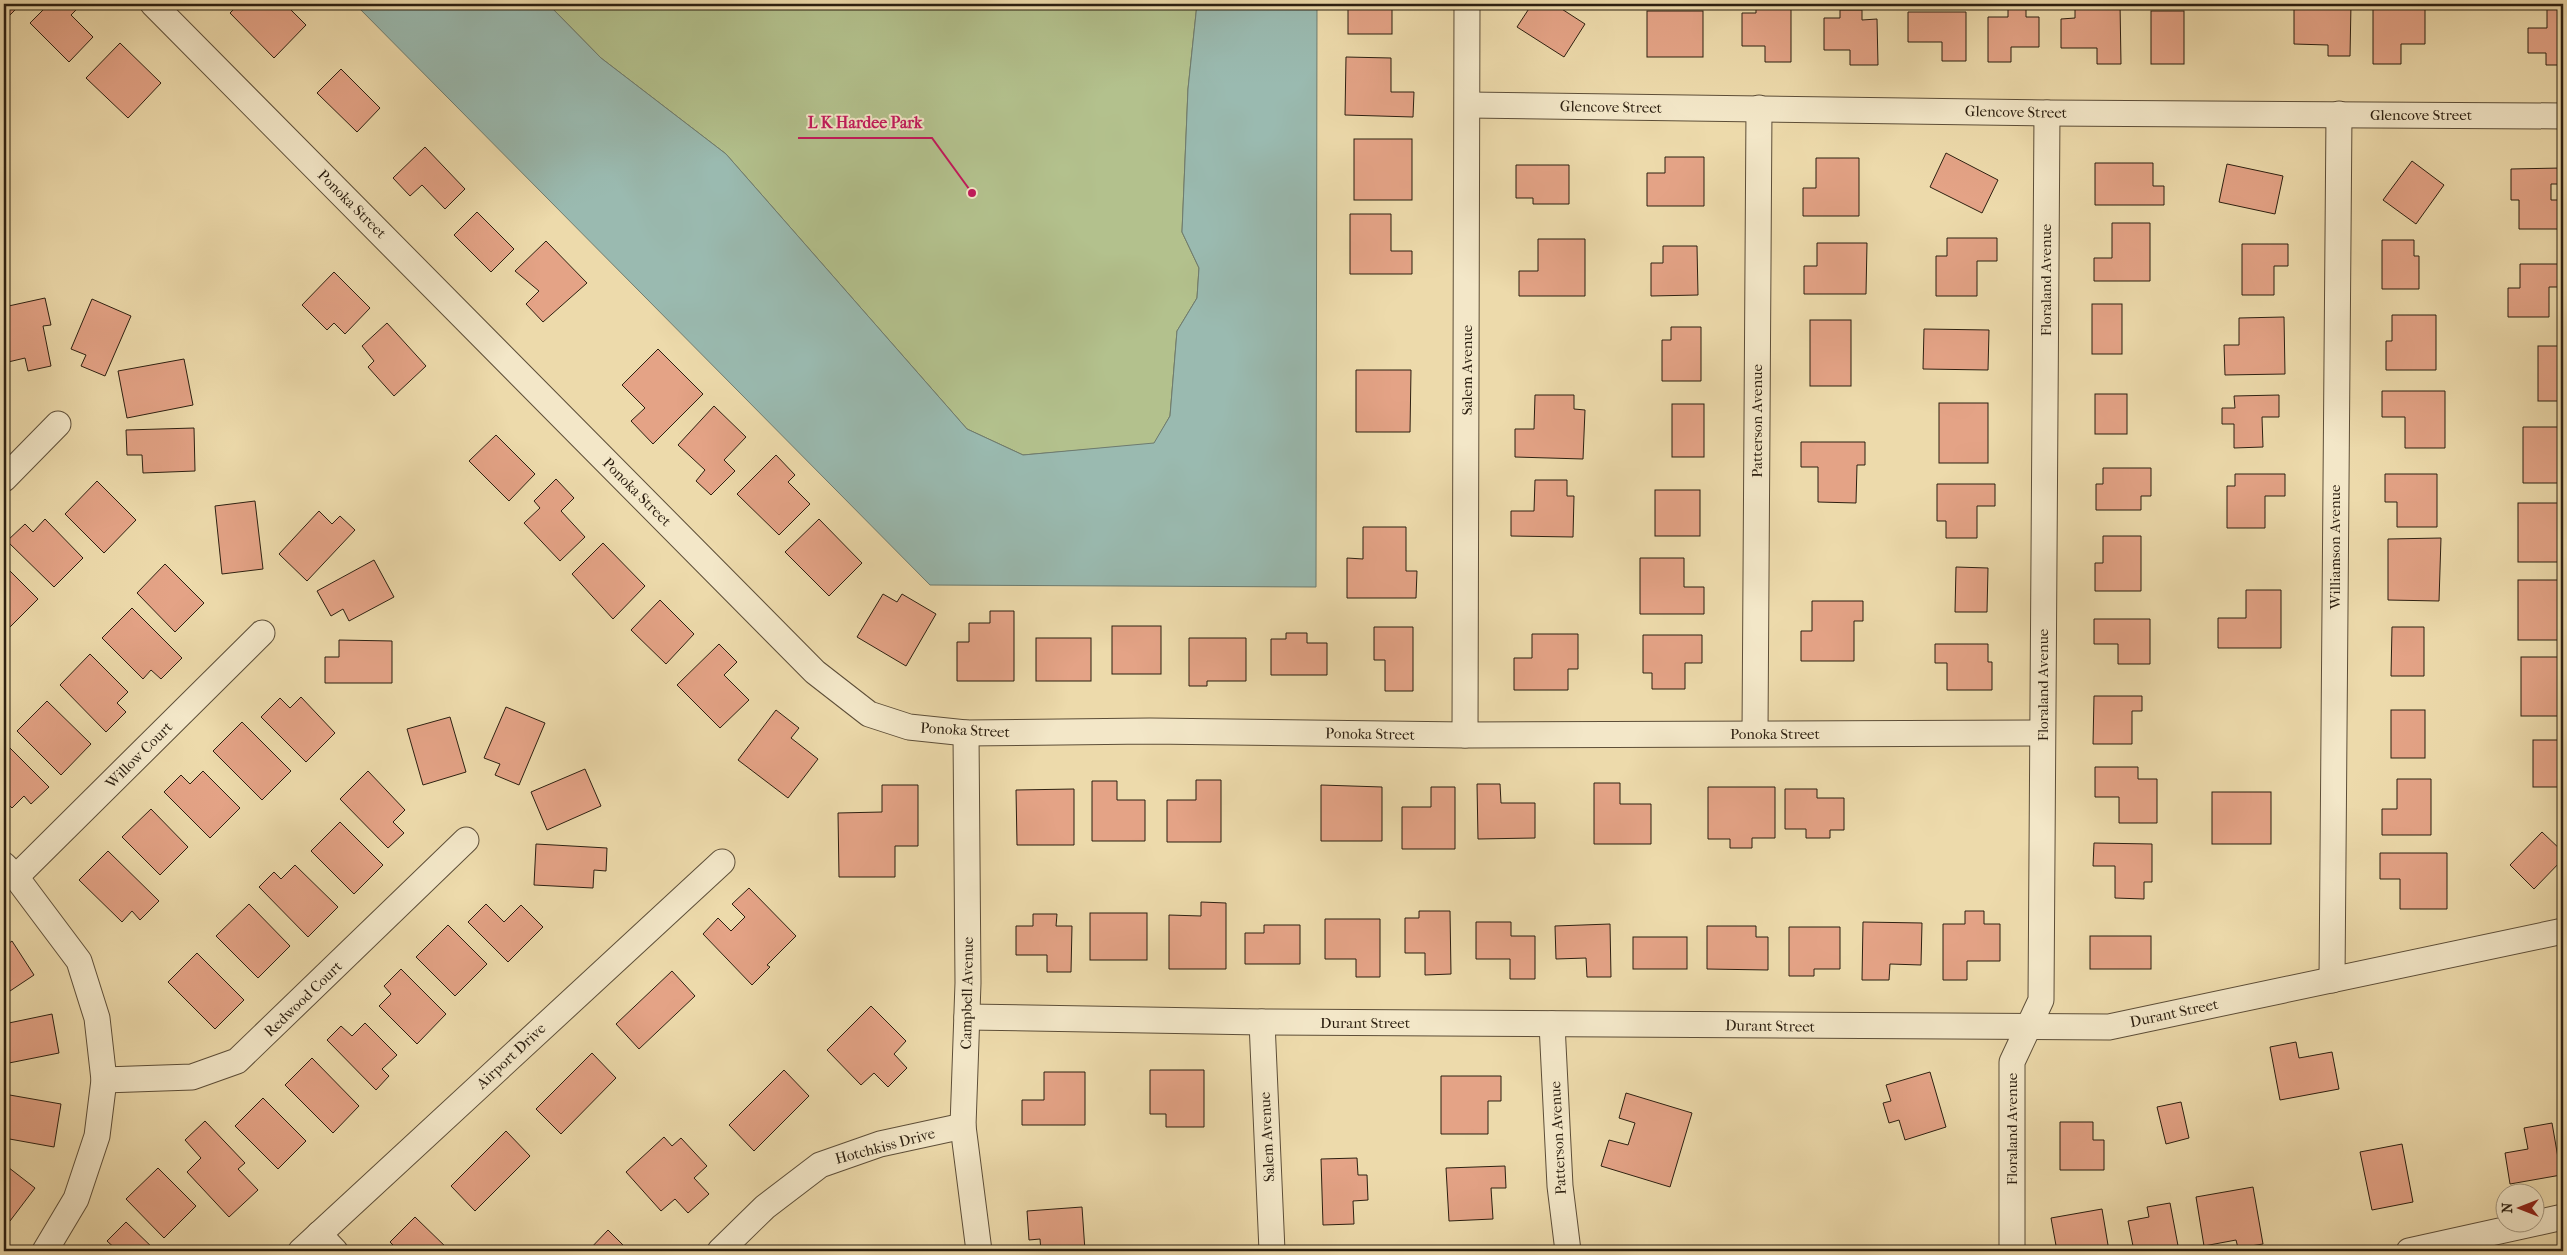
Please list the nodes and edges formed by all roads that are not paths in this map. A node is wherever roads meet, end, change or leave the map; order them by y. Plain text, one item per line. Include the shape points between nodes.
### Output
1 (153, 4) edge
2 (1467, 4) edge
3 (1468, 105) junction
4 (1760, 108) junction
5 (2047, 113) junction
6 (2339, 114) junction
7 (2563, 116) edge
8 (58, 424) dead end
9 (4, 479) edge
10 (262, 634) dead end
11 (966, 733) junction
12 (1755, 734) junction
13 (2042, 734) junction
14 (1465, 735) junction
15 (466, 840) dead end
16 (722, 862) dead end
17 (10, 871) edge
18 (2563, 931) edge
19 (2332, 980) junction
20 (967, 1017) junction
21 (1262, 1022) junction
22 (1552, 1024) junction
23 (2028, 1028) junction
24 (104, 1080) junction
25 (963, 1126) junction
26 (2563, 1217) edge
27 (327, 1243) edge
28 (45, 1251) edge
29 (301, 1251) edge
30 (720, 1251) edge
31 (979, 1251) edge
32 (1272, 1251) edge
33 (1568, 1251) edge
34 (2012, 1251) edge
35 (2410, 1251) edge

1 - 11 street, Ponoka Street via 815,672 869,714 909,727
2 - 3 street, Salem Avenue
3 - 4 street, Glencove Street
3 - 14 street, Salem Avenue
4 - 5 street, Glencove Street
4 - 12 street, Patterson Avenue
5 - 6 street, Glencove Street
5 - 13 street, Floraland Avenue
6 - 7 street, Glencove Street
6 - 19 street, Williamson Avenue
8 - 9 street
10 - 17 street, Willow Court
11 - 14 street, Ponoka Street via 1150,731
11 - 20 street, Campbell Avenue
12 - 13 street, Ponoka Street
12 - 14 street, Ponoka Street
13 - 23 street, Floraland Avenue via 2041,1000
15 - 24 street, Redwood Court via 238,1061 192,1077
16 - 27 street, Airport Drive
17 - 24 street via 79,962 97,1018
18 - 19 street, Durant Street
19 - 23 street, Durant Street via 2109,1027
20 - 21 street, Durant Street
20 - 25 street, Campbell Avenue
21 - 22 street, Durant Street
21 - 32 street, Salem Avenue
22 - 23 street, Durant Street
22 - 33 street, Patterson Avenue via 1560,1186
23 - 34 street, Floraland Avenue via 2012,1062
24 - 28 street via 97,1136 76,1199
25 - 30 street, Hotchkiss Drive via 880,1144 820,1165 765,1207
25 - 31 street, Campbell Avenue
26 - 35 street
27 - 29 street, Airport Drive

